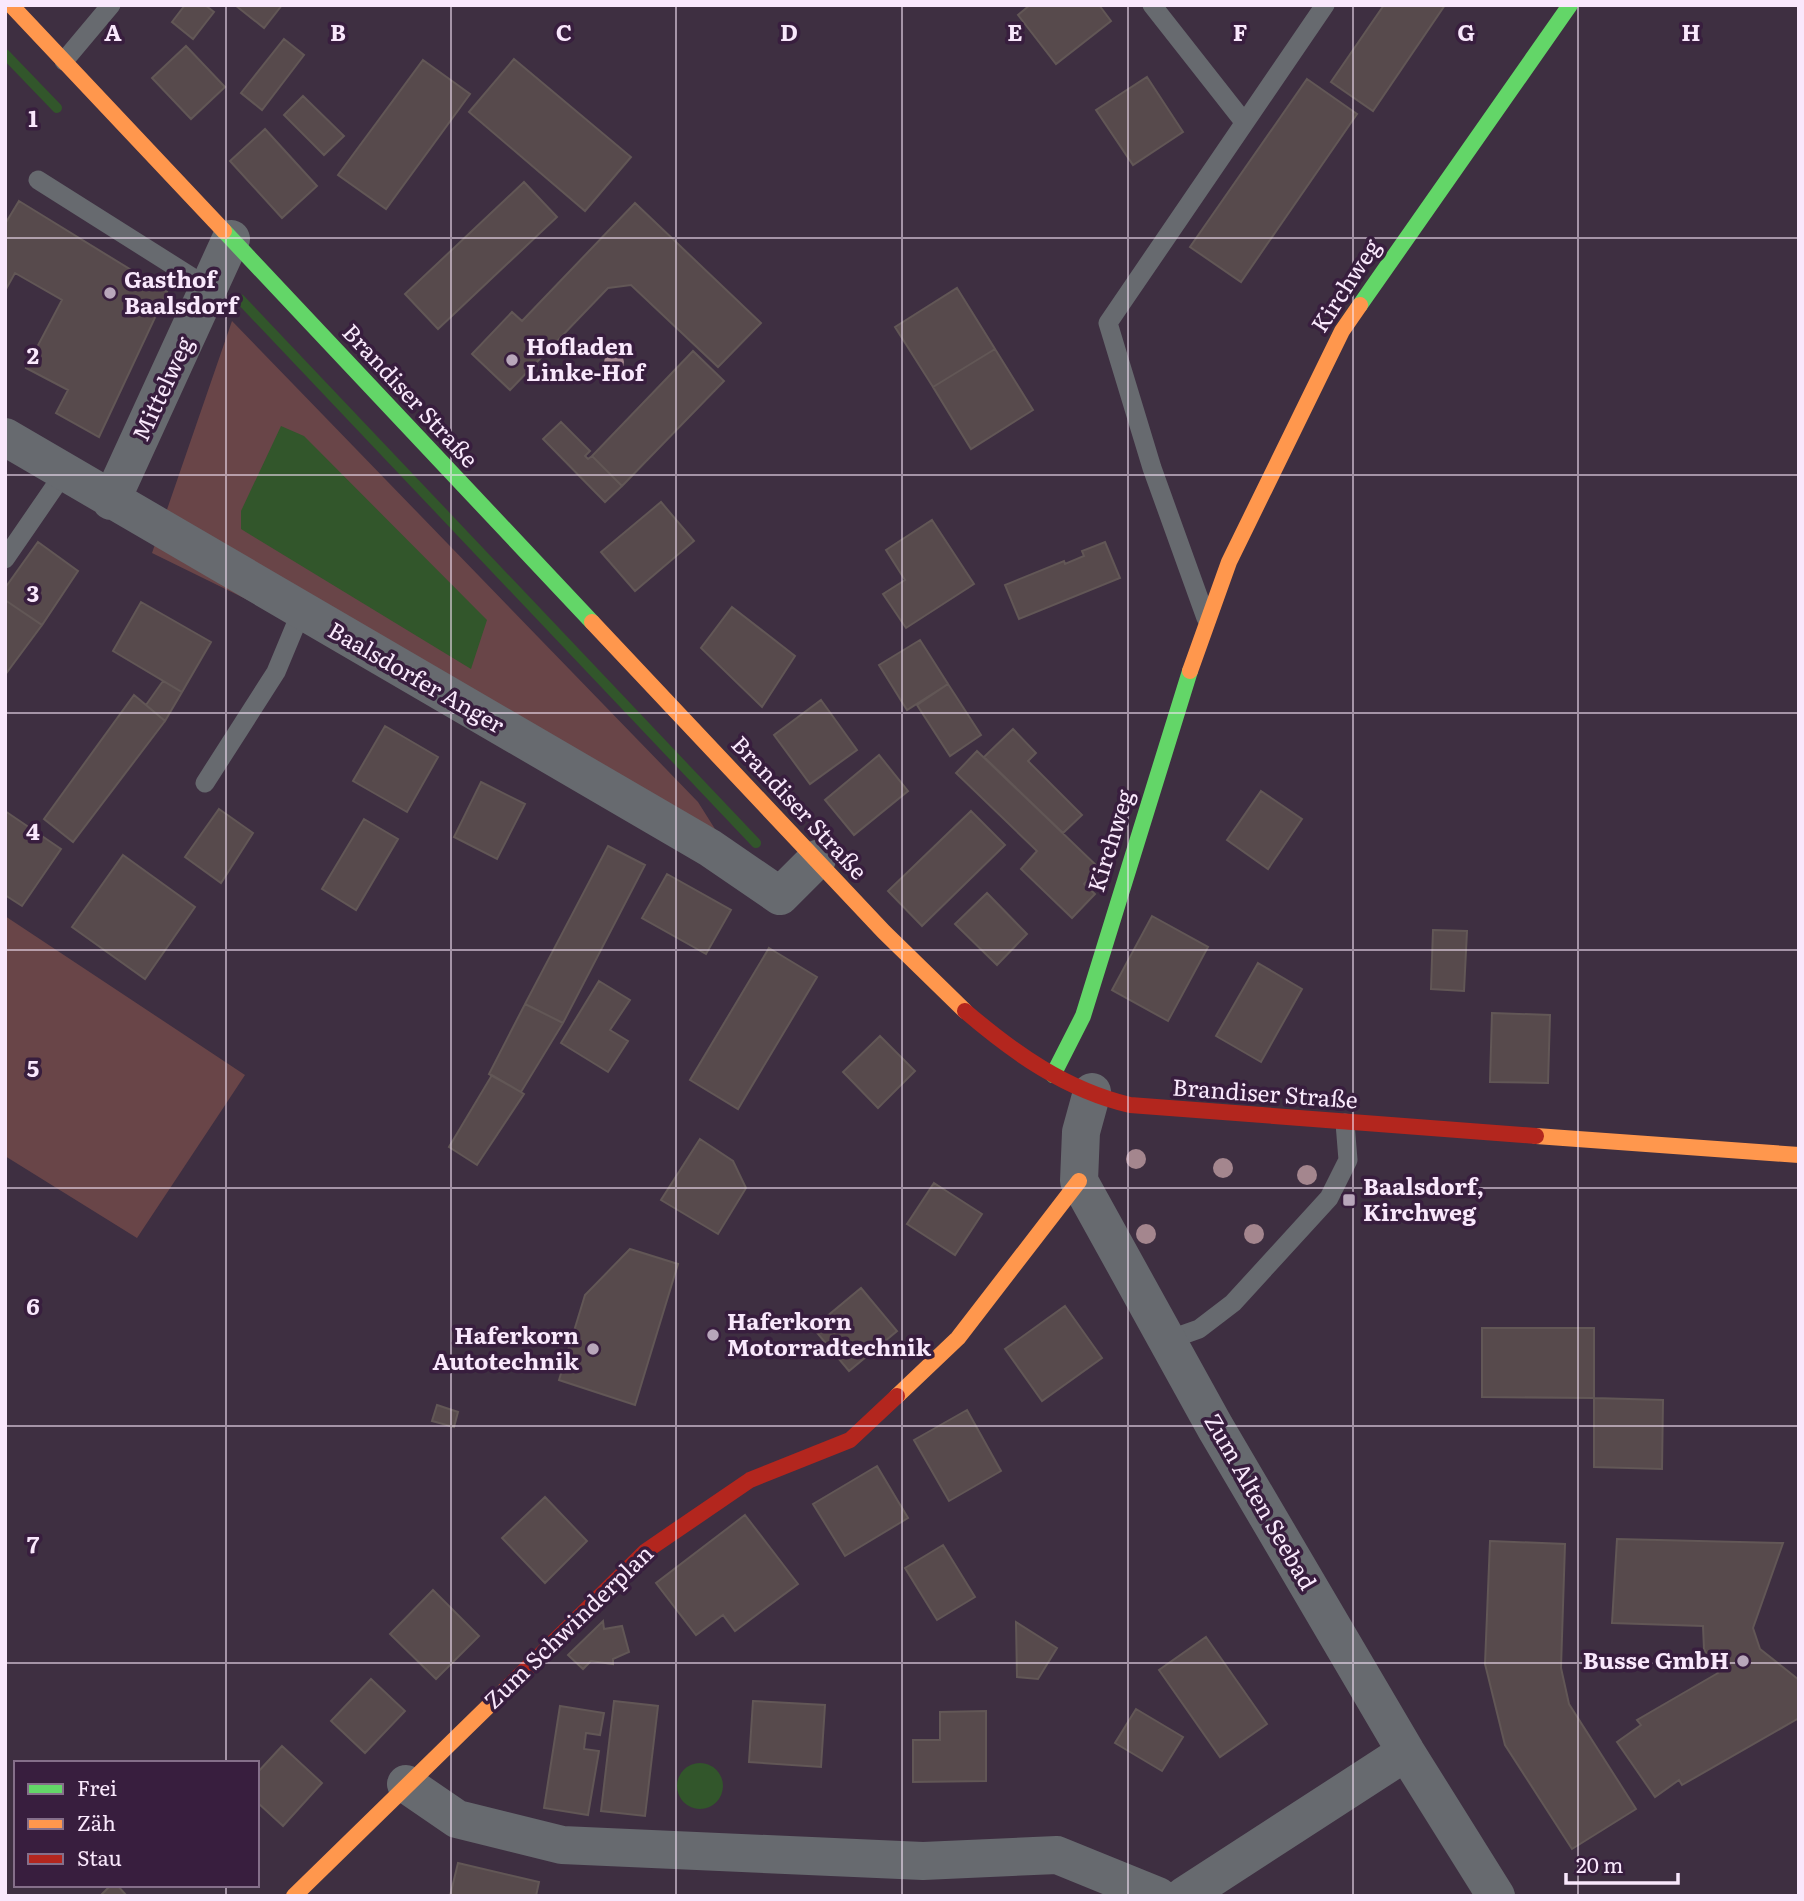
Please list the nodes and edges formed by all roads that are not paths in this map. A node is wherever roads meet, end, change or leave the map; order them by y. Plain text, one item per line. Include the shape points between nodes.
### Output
1 (11, 5) edge
2 (111, 5) edge
3 (1152, 5) edge
4 (1325, 5) edge
5 (1570, 5) edge
6 (64, 61) junction
7 (1244, 122) junction
8 (38, 180) dead end
9 (231, 239) junction
10 (209, 288) junction
11 (5, 437) edge
12 (64, 472) junction
13 (111, 501) junction
14 (5, 559) edge
15 (301, 612) junction
16 (1206, 618) junction
17 (205, 783) dead end
18 (817, 859) junction
19 (1053, 1075) junction
20 (1092, 1092) junction
21 (1345, 1123) junction
22 (1799, 1155) edge
23 (1079, 1181) junction
24 (1168, 1340) junction
25 (1406, 1752) junction
26 (406, 1784) junction
27 (294, 1896) edge
28 (1158, 1896) edge
29 (1184, 1896) edge
30 (1496, 1896) edge

1 - 6 street, Brandiser Straße
2 - 6 lane
3 - 7 lane
4 - 7 lane
5 - 16 street, Kirchweg via 1342,331
6 - 9 street, Brandiser Straße
7 - 16 lane via 1108,323 1152,468
8 - 10 lane
9 - 10 street, Mittelweg
9 - 18 street, Brandiser Straße
10 - 13 street, Mittelweg
11 - 12 street, Baalsdorfer Anger
12 - 13 street, Baalsdorfer Anger
12 - 14 lane
13 - 15 street, Baalsdorfer Anger
15 - 17 lane via 276,672
15 - 18 street, Baalsdorfer Anger via 710,848 780,896
16 - 19 street, Kirchweg via 1083,1016
18 - 19 street, Brandiser Straße via 959,1007 993,1037
19 - 20 street, Brandiser Straße
20 - 21 street, Brandiser Straße via 1126,1104 1163,1109
20 - 23 street via 1081,1132
21 - 22 street, Brandiser Straße
21 - 24 lane via 1348,1160 1329,1198 1233,1303 1199,1329
23 - 24 street, Zum Alten Seebad
23 - 26 street, Zum Schwinderplan via 958,1338 850,1440 750,1479 646,1551
24 - 25 street, Zum Alten Seebad
25 - 29 street
25 - 30 street, Zum Alten Seebad
26 - 27 street, Zum Schwinderplan
26 - 28 street via 457,1819 562,1845 923,1861 1058,1855

